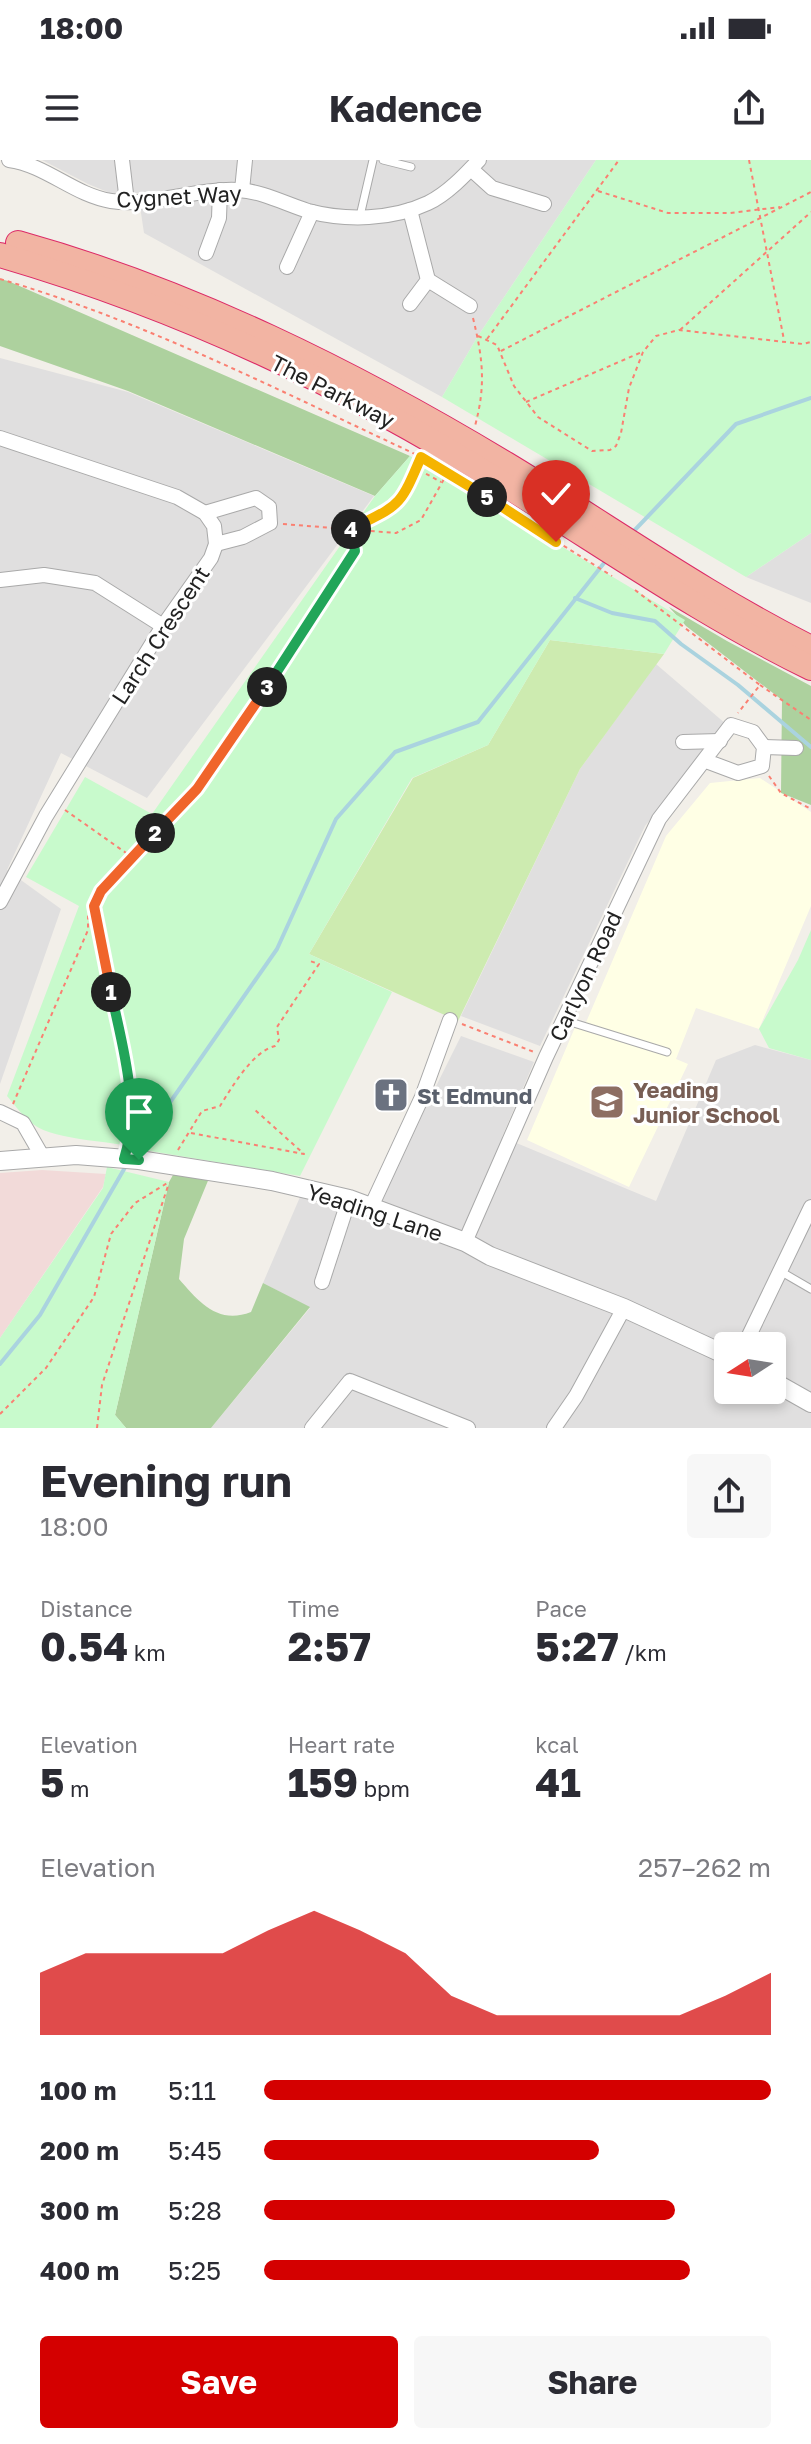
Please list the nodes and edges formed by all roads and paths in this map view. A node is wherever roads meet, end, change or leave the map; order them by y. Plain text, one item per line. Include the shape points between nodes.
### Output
1 (10, 160) edge
2 (122, 160) edge
3 (245, 160) edge
4 (373, 160) edge
5 (383, 160) edge
6 (619, 160) edge
7 (749, 160) edge
8 (475, 165) edge
9 (411, 167) dead end
10 (220, 190) junction
11 (242, 190) junction
12 (597, 191) junction
13 (811, 192) edge
14 (127, 202) junction
15 (544, 204) dead end
16 (783, 207) junction
17 (410, 210) junction
18 (758, 210) junction
19 (312, 212) junction
20 (811, 212) edge
21 (360, 217) junction
22 (760, 219) junction
23 (0, 238) edge
24 (767, 251) junction
25 (206, 253) dead end
26 (0, 255) edge
27 (287, 267) dead end
28 (0, 279) edge
29 (428, 280) junction
30 (410, 304) dead end
31 (470, 306) joint
32 (679, 330) junction
33 (478, 336) junction
34 (487, 340) junction
35 (785, 341) junction
36 (811, 342) edge
37 (500, 351) junction
38 (643, 352) junction
39 (525, 402) junction
40 (473, 432) dead end
41 (0, 438) edge
42 (421, 457) junction
43 (417, 470) junction
44 (205, 513) junction
45 (270, 523) junction
46 (351, 529) junction
47 (588, 539) junction
48 (216, 544) junction
49 (631, 571) junction
50 (0, 580) edge
51 (163, 626) junction
52 (811, 648) edge
53 (811, 668) edge
54 (760, 685) junction
55 (746, 702) dead end
56 (811, 720) edge
57 (720, 741) junction
58 (683, 742) dead end
59 (764, 747) junction
60 (796, 748) dead end
61 (706, 761) junction
62 (762, 766) junction
63 (53, 804) junction
64 (811, 809) edge
65 (151, 851) dead end
66 (135, 855) junction
67 (6, 875) edge
68 (0, 902) edge
69 (94, 906) junction
70 (310, 961) dead end
71 (450, 1020) joint
72 (564, 1020) junction
73 (667, 1052) dead end
74 (546, 1057) junction
75 (254, 1109) dead end
76 (4, 1114) edge
77 (191, 1133) junction
78 (42, 1156) junction
79 (132, 1159) junction
80 (0, 1161) edge
81 (171, 1170) junction
82 (349, 1199) junction
83 (371, 1207) junction
84 (811, 1207) edge
85 (465, 1242) junction
86 (780, 1271) junction
87 (322, 1282) dead end
88 (811, 1289) edge
89 (624, 1308) junction
90 (751, 1332) edge
91 (714, 1350) edge
92 (786, 1389) edge
93 (811, 1403) edge
94 (0, 1414) edge
95 (97, 1428) edge
96 (312, 1428) edge
97 (468, 1428) edge
98 (554, 1428) edge

1 - 14 street, Cygnet Way via 32,165 93,196
2 - 14 street
3 - 11 street
4 - 21 lane
5 - 9 lane
6 - 12 path
7 - 18 path
8 - 15 street via 492,188
8 - 17 street, Cygnet Way via 431,202
10 - 11 street, Cygnet Way
10 - 14 street, Cygnet Way
10 - 25 street via 219,218
11 - 19 street, Cygnet Way
12 - 18 path via 668,213
12 - 34 path
13 - 16 path
16 - 18 path
16 - 22 path
17 - 21 street, Cygnet Way
17 - 29 street
18 - 22 path
19 - 21 street, Cygnet Way
19 - 27 street
20 - 24 path
22 - 24 path
22 - 37 path
23 - 47 highway, The Parkway via 153,286 293,348 440,425
24 - 32 path
24 - 35 path
26 - 47 highway, The Parkway via 150,304 286,367 432,442
28 - 42 path via 130,325
29 - 30 street
29 - 31 street
31 - 33 path
32 - 35 path
32 - 38 path via 656,336
33 - 34 path
33 - 40 path via 483,398
34 - 37 path
35 - 36 path
37 - 39 path
38 - 39 path
38 - 39 path via 629,388 621,433 610,450 583,447
41 - 44 street via 177,497
42 - 43 path
42 - 47 path
43 - 46 path via 391,511
43 - 46 path via 443,481 421,520 396,533
44 - 45 street via 256,498 269,507
44 - 48 street, Larch Crescent via 214,526
45 - 46 path
45 - 48 street
46 - 66 path via 355,551 266,689 197,789
47 - 49 highway, The Parkway
47 - 49 path
48 - 51 street, Larch Crescent
49 - 52 highway, The Parkway
49 - 53 highway, The Parkway
49 - 54 path
50 - 51 street via 44,575 95,583
51 - 63 street, Larch Crescent
54 - 55 path
54 - 56 path
57 - 58 street
57 - 59 street, Carlyon Road via 731,725 753,732
57 - 61 street, Carlyon Road
59 - 60 street
59 - 62 street
61 - 62 street via 738,773
61 - 72 street, Carlyon Road via 659,819
62 - 64 path via 781,793
63 - 66 path
63 - 67 street, Larch Crescent
65 - 66 path
66 - 69 path
67 - 68 street, Larch Crescent
69 - 76 path via 88,905 88,930
69 - 79 path via 129,1079
70 - 77 path via 319,964 277,1027 275,1046 254,1057 220,1106 202,1111
71 - 74 path
71 - 83 street via 422,1097
72 - 73 lane
72 - 74 street, Carlyon Road
74 - 85 street, Carlyon Road
75 - 77 path via 304,1154
76 - 78 street via 23,1123
77 - 81 path
78 - 79 street, Yeading Lane
78 - 80 street, Yeading Lane
79 - 81 street, Yeading Lane
81 - 82 street, Yeading Lane via 272,1181
81 - 94 path via 111,1234 94,1297 46,1368
81 - 95 path via 102,1385
82 - 83 street, Yeading Lane
82 - 87 street
83 - 85 street, Yeading Lane
84 - 86 street
85 - 89 street, Yeading Lane
86 - 88 lane
86 - 90 street
89 - 91 street, Yeading Lane
89 - 98 street
92 - 93 street
96 - 97 street via 350,1381

